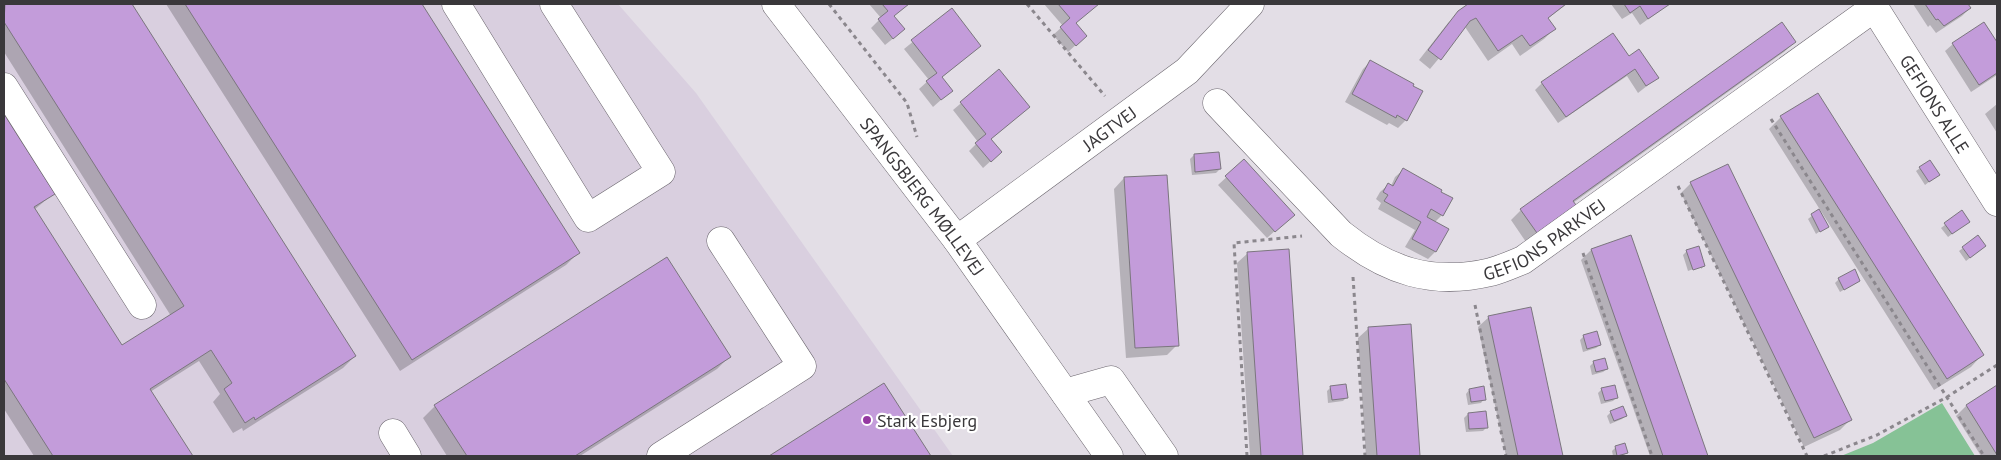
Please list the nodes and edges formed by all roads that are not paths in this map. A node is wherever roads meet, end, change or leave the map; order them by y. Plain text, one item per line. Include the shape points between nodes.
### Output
1 (456, 4) edge
2 (554, 4) edge
3 (776, 4) edge
4 (1250, 4) edge
5 (1873, 6) edge
6 (4, 87) edge
7 (1217, 103) dead end
8 (1997, 202) edge
9 (957, 240) junction
10 (721, 241) dead end
11 (142, 304) dead end
12 (1065, 393) junction
13 (393, 433) dead end
14 (408, 456) edge
15 (661, 456) edge
16 (1109, 456) edge
17 (1164, 456) edge

1 - 2 street via 588,218 661,172
3 - 9 street, SPANGSBJERG MØLLEVEJ
4 - 9 street, JAGTVEJ via 1187,71
5 - 7 street, GEFIONS PARKVEJ via 1523,260 1493,272 1468,276 1428,276 1397,268 1363,252 1341,234
5 - 8 street, GEFIONS ALLE
6 - 11 street
9 - 12 street, SPANGSBJERG MØLLEVEJ
10 - 15 street via 802,366
12 - 16 street, SPANGSBJERG MØLLEVEJ
12 - 17 street via 1111,380
13 - 14 street

